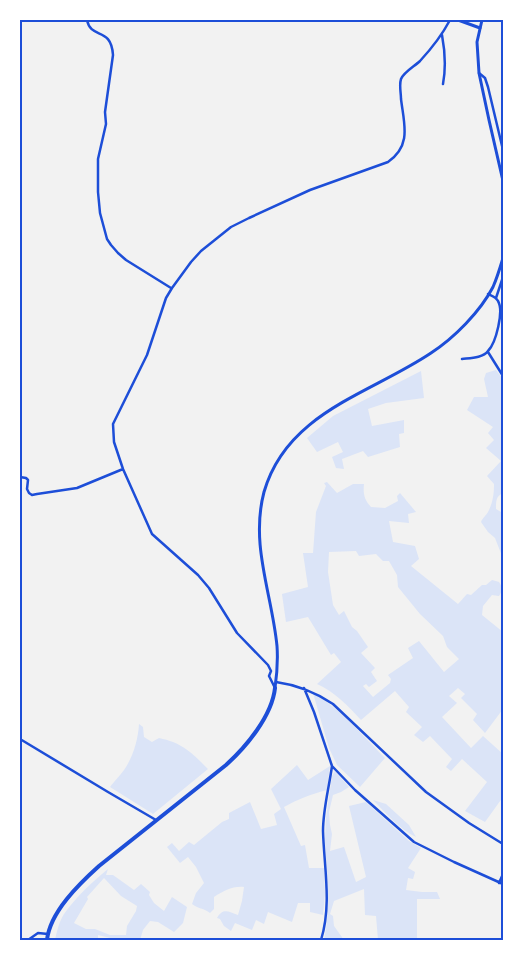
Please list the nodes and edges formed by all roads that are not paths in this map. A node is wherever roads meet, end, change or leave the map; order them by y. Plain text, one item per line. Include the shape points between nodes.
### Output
1 (87, 20) edge
2 (450, 20) edge
3 (458, 20) edge
4 (482, 20) edge
5 (480, 28) junction
6 (442, 35) junction
7 (479, 73) junction
8 (443, 84) dead end
9 (503, 150) edge
10 (503, 181) edge
11 (503, 258) edge
12 (503, 277) edge
13 (172, 288) junction
14 (488, 294) junction
15 (496, 298) junction
16 (488, 352) junction
17 (462, 359) dead end
18 (503, 376) edge
19 (123, 469) junction
20 (20, 478) edge
21 (276, 682) junction
22 (275, 688) junction
23 (304, 688) junction
24 (20, 739) edge
25 (332, 766) junction
26 (157, 820) junction
27 (503, 844) edge
28 (503, 874) edge
29 (499, 883) junction
30 (503, 884) edge
31 (48, 934) junction
32 (28, 940) edge
33 (47, 940) edge
34 (321, 940) edge

1 - 13 street via 88,26 106,37 113,46 106,124 98,159 100,213 107,239 126,260
2 - 6 street
3 - 5 main road
4 - 5 main road
5 - 7 main road via 476,49
6 - 8 street
6 - 13 street via 401,79 405,132 404,143 395,157 310,190 231,227 201,251
7 - 9 street via 488,86
7 - 10 main road
11 - 14 main road
12 - 15 street
13 - 19 street via 146,355 113,424 114,442
14 - 15 street
14 - 21 main road via 462,328 440,347 320,416 292,440 272,472 260,508 259,525 260,552 277,645
15 - 16 street via 500,314
16 - 17 street
16 - 18 street
19 - 20 street via 77,488 37,494 29,493 28,480
19 - 22 street via 152,534 204,581 237,633 268,665
21 - 22 main road
21 - 23 street
22 - 26 main road via 272,702 258,728 239,754
23 - 25 street
23 - 27 street via 343,713 426,792
24 - 26 street
25 - 29 street via 414,842
25 - 34 street via 323,822 326,901
26 - 31 main road via 79,884 58,912
28 - 29 street
29 - 30 street
31 - 32 street via 38,933
31 - 33 main road

